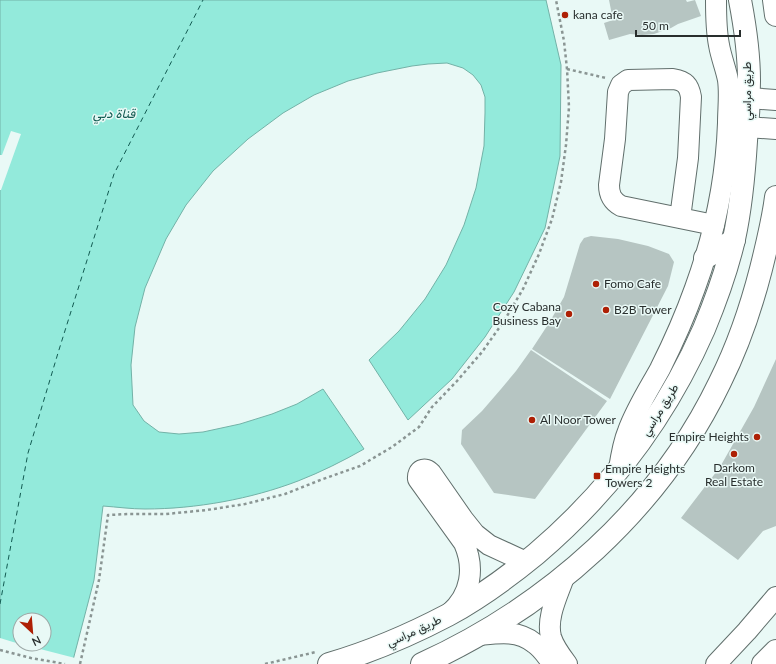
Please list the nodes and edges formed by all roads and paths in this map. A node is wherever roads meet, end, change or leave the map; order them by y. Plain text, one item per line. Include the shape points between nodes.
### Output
1 (556, 0) edge
2 (716, 0) edge
3 (740, 0) edge
4 (774, 0) edge
5 (776, 15) edge
6 (567, 69) junction
7 (624, 83) junction
8 (749, 98) junction
9 (776, 100) edge
10 (747, 127) junction
11 (776, 129) edge
12 (776, 197) edge
13 (680, 218) junction
14 (773, 223) edge
15 (714, 225) junction
16 (734, 240) junction
17 (705, 258) junction
18 (620, 469) junction
19 (526, 562) junction
20 (564, 577) junction
21 (776, 597) edge
22 (449, 614) junction
23 (480, 635) junction
24 (0, 650) edge
25 (776, 651) edge
26 (65, 664) edge
27 (80, 664) edge
28 (329, 664) edge
29 (422, 664) edge
30 (553, 664) edge
31 (567, 664) edge
32 (716, 664) edge
33 (763, 664) edge

1 - 6 path
2 - 15 street via 717,32 728,80 729,105 724,167
3 - 8 main road, طريق مراسي via 747,43
4 - 5 main road
6 - 7 path
6 - 27 path via 569,107 566,145 552,219 523,289 482,352 432,407 419,427 360,466 285,494 245,504 166,514 108,514 99,580
7 - 13 street via 618,92 609,186 611,198 621,206
7 - 13 street via 628,80 673,78 686,84 690,90 688,158
8 - 9 street
8 - 10 main road, طريق مراسي
10 - 11 street
10 - 16 main road, طريق مراسي via 743,184
12 - 14 main road
13 - 15 street
14 - 20 main road via 741,332 703,414 668,468 641,502 592,553
15 - 17 street
16 - 17 main road
16 - 18 main road, طريق مراسي via 710,314 677,385
17 - 18 street via 684,317 627,431
18 - 19 main road, طريق مراسي via 584,510
19 - 22 main road, طريق مراسي via 508,577
19 - 22 street via 489,545 478,537 429,470 419,472 418,479 468,552 471,572 466,591
20 - 23 main road
20 - 31 street via 551,616 550,627 555,647
21 - 32 street
22 - 28 main road, طريق مراسي via 378,647
23 - 29 main road
23 - 30 street via 520,635 540,648
24 - 26 path
25 - 33 main road

